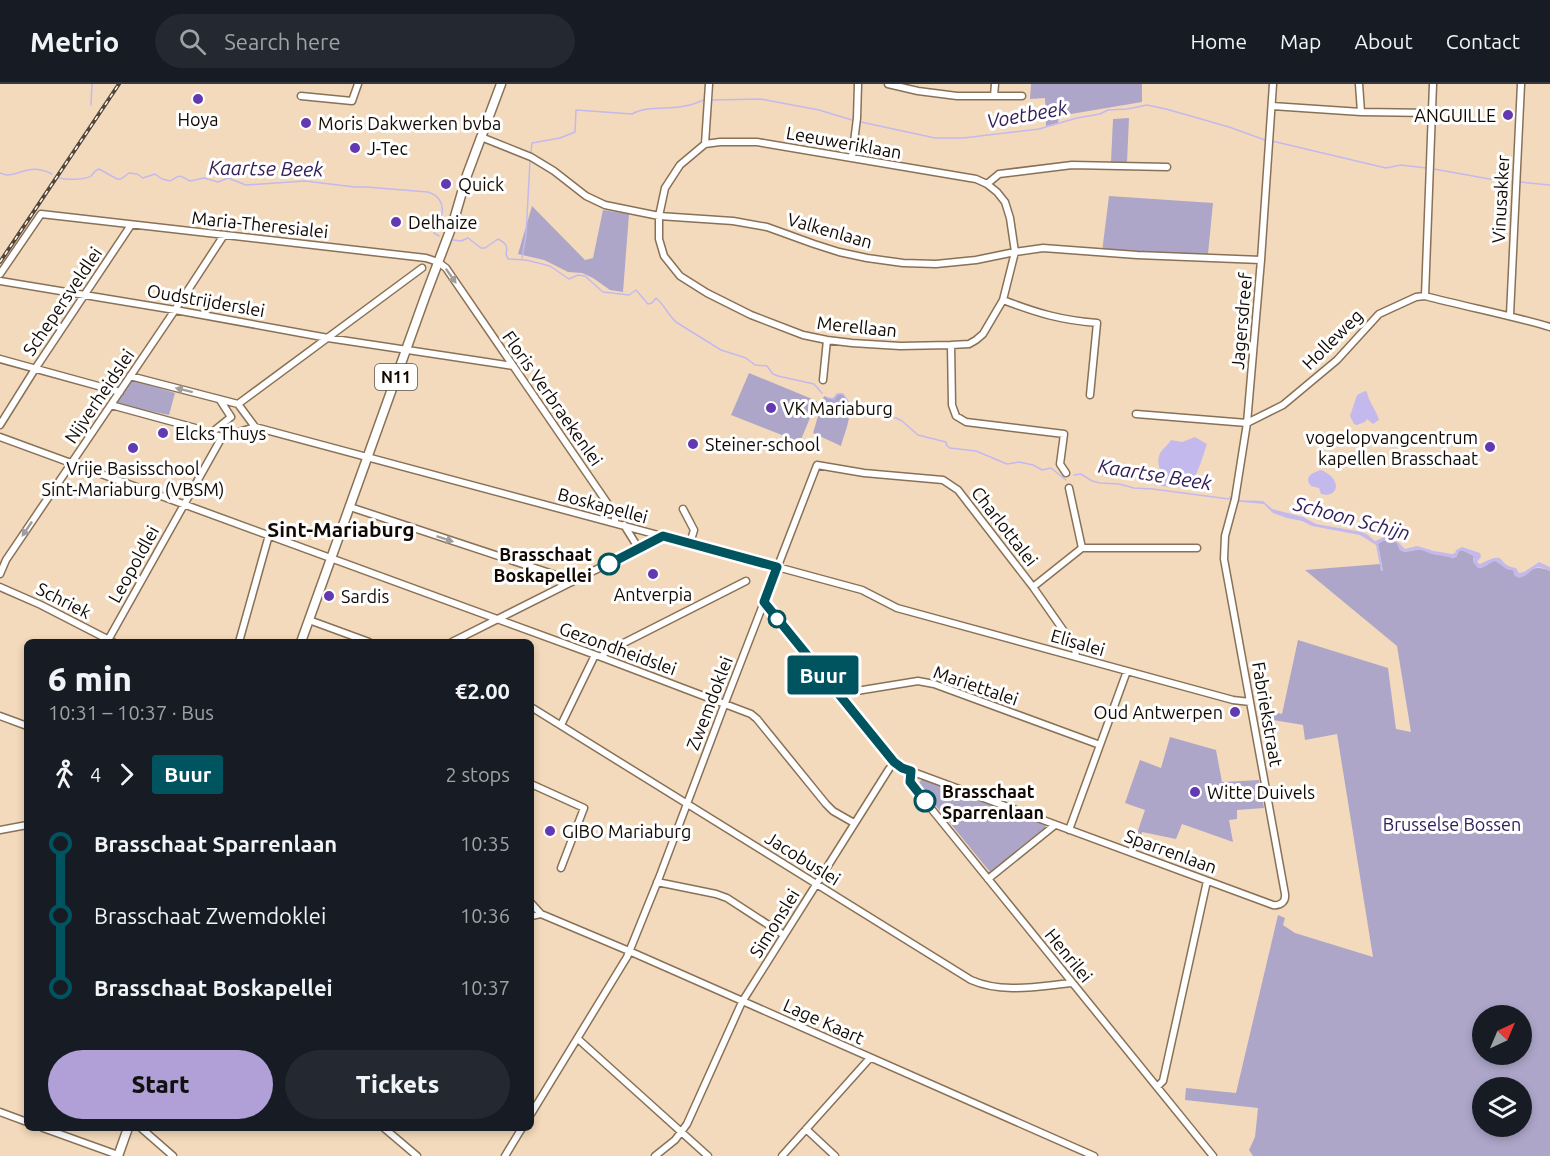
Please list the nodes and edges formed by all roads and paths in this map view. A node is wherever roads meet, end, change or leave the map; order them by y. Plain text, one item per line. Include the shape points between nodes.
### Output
1 (358, 84) edge
2 (501, 84) edge
3 (709, 84) edge
4 (858, 84) edge
5 (888, 84) edge
6 (995, 84) edge
7 (1273, 84) edge
8 (1359, 84) edge
9 (1433, 84) edge
10 (1521, 84) edge
11 (301, 96) dead end
12 (994, 96) junction
13 (1022, 96) dead end
14 (1272, 106) junction
15 (1361, 112) junction
16 (1432, 113) junction
17 (481, 137) junction
18 (705, 144) junction
19 (852, 158) junction
20 (1167, 167) dead end
21 (987, 184) junction
22 (659, 216) junction
23 (131, 225) junction
24 (224, 235) junction
25 (1015, 252) junction
26 (1261, 260) junction
27 (438, 262) junction
28 (422, 268) dead end
29 (0, 274) edge
30 (0, 281) edge
31 (84, 295) junction
32 (1425, 296) junction
33 (1003, 300) junction
34 (175, 310) junction
35 (1510, 315) junction
36 (1550, 327) edge
37 (328, 338) junction
38 (827, 340) junction
39 (951, 345) junction
40 (406, 349) junction
41 (0, 359) edge
42 (513, 366) junction
43 (35, 369) junction
44 (130, 376) junction
45 (823, 380) dead end
46 (120, 392) junction
47 (1090, 395) dead end
48 (220, 399) junction
49 (238, 404) junction
50 (111, 405) junction
51 (1136, 414) dead end
52 (1247, 423) junction
53 (0, 425) edge
54 (255, 427) junction
55 (210, 434) junction
56 (0, 437) edge
57 (222, 437) junction
58 (368, 458) junction
59 (72, 463) junction
60 (1066, 473) dead end
61 (813, 477) joint
62 (1069, 488) dead end
63 (183, 504) junction
64 (350, 507) junction
65 (683, 509) dead end
66 (615, 523) junction
67 (624, 525) junction
68 (269, 535) junction
69 (663, 536) junction
70 (690, 543) junction
71 (1082, 548) junction
72 (1197, 548) dead end
73 (639, 549) junction
74 (331, 559) junction
75 (1224, 560) joint
76 (777, 567) junction
77 (0, 574) edge
78 (746, 581) dead end
79 (572, 582) junction
80 (0, 587) edge
81 (1033, 587) junction
82 (764, 602) junction
83 (897, 608) joint
84 (498, 619) junction
85 (309, 620) junction
86 (106, 639) edge
87 (111, 639) edge
88 (240, 639) edge
89 (302, 639) edge
90 (361, 639) edge
91 (459, 639) edge
92 (598, 656) junction
93 (1076, 657) junction
94 (1127, 671) junction
95 (838, 694) junction
96 (1250, 702) junction
97 (725, 703) junction
98 (534, 708) edge
99 (0, 716) edge
100 (24, 725) edge
101 (561, 725) junction
102 (1100, 745) junction
103 (889, 769) dead end
104 (911, 771) junction
105 (534, 785) edge
106 (687, 803) junction
107 (854, 823) junction
108 (1055, 825) junction
109 (24, 826) edge
110 (1070, 830) junction
111 (0, 832) edge
112 (561, 868) dead end
113 (988, 879) junction
114 (1207, 881) junction
115 (657, 882) junction
116 (817, 884) junction
117 (534, 906) edge
118 (1276, 906) joint
119 (541, 914) junction
120 (534, 915) edge
121 (784, 935) junction
122 (629, 951) junction
123 (1072, 983) junction
124 (742, 1002) junction
125 (578, 1039) junction
126 (870, 1058) junction
127 (1157, 1087) junction
128 (534, 1109) edge
129 (0, 1112) edge
130 (24, 1121) edge
131 (806, 1129) junction
132 (51, 1131) edge
133 (127, 1131) edge
134 (144, 1131) edge
135 (388, 1131) edge
136 (520, 1131) edge
137 (681, 1132) junction
138 (118, 1156) edge
139 (173, 1156) edge
140 (417, 1156) edge
141 (505, 1156) edge
142 (655, 1156) edge
143 (708, 1156) edge
144 (782, 1156) edge
145 (835, 1156) edge
146 (1094, 1156) edge
147 (1213, 1156) edge

1 - 11 street via 352,101
2 - 17 main road, N11
3 - 18 street
4 - 19 street
5 - 12 street via 957,96
6 - 12 street
7 - 14 street, Jagersdreef
8 - 15 street
9 - 16 street
10 - 35 street, Vinusakker
12 - 13 street
14 - 15 street
14 - 26 street, Jagersdreef
15 - 16 street
16 - 32 street
17 - 22 street, Valkenlaan via 531,157 605,205
17 - 27 main road, N11
18 - 19 street, Leeuweriklaan via 757,142
18 - 22 street via 680,165 665,188
19 - 21 street, Leeuweriklaan
20 - 21 street via 1072,165 999,174
21 - 25 street via 1005,202
22 - 25 street, Valkenlaan via 767,227 839,252 903,263 936,264
22 - 38 street, Merellaan via 664,256 680,276 751,315
23 - 24 street, Maria-Theresialei
23 - 29 street, Maria-Theresialei via 40,214
23 - 31 street, Schepersveldlei
24 - 27 street, Maria-Theresialei
24 - 34 street, Nijverheidslei
25 - 26 street, Valkenlaan via 1043,248
25 - 33 street, Merellaan
26 - 52 street, Jagersdreef
27 - 40 main road, N11
27 -> 42 street, Floris Verbraekenlei
28 - 37 street
30 - 31 street, Oudstrijderslei
31 - 34 street, Oudstrijderslei
31 - 43 street, Schepersveldlei
32 - 35 street
32 - 52 street, Holleweg via 1379,314 1337,360 1283,405
33 - 39 street, Merellaan via 983,334 969,344
33 - 47 street via 1058,318 1097,322
34 - 37 street, Oudstrijderslei
34 - 44 street, Nijverheidslei
35 - 36 street
37 - 40 street, Oudstrijderslei
37 - 49 street
38 - 39 street, Merellaan via 900,346
38 - 45 street
39 - 60 street via 952,405 956,416 966,422 1064,434 1060,464
40 - 42 street, Oudstrijderslei
40 - 58 main road, N11
41 - 43 street
42 - 66 street, Floris Verbraekenlei via 610,507
43 - 46 street
43 - 53 street, Schepersveldlei
44 - 46 street, Nijverheidslei
48 -> 44 street
46 - 50 street, Nijverheidslei
48 - 49 street
48 - 55 street via 231,417
49 - 54 street
50 - 55 street
50 - 59 street, Nijverheidslei
51 - 52 street
52 - 75 street, Jagersdreef
54 - 57 street
54 - 58 street, Boskapellei
55 - 57 street
56 - 59 street, Gezondheidslei
57 - 63 street, Leopoldlei
58 - 64 main road, N11
58 - 66 street, Boskapellei
59 - 63 street, Gezondheidslei
59 -> 77 street, Nijverheidslei
61 - 76 street, Zwemdoklei
61 - 81 street, Charlottalei via 822,467 943,480 958,490
62 - 71 street
63 - 68 street, Gezondheidslei
63 - 87 street, Leopoldlei
64 - 74 main road, N11
64 -> 79 street
65 - 70 street via 694,530
66 - 67 street, Boskapellei
67 - 69 street, Boskapellei
67 - 73 street
68 - 74 street, Gezondheidslei
68 - 88 street
69 - 70 street, Boskapellei
69 - 73 street
70 - 76 street, Boskapellei
71 - 72 street
71 - 81 street
73 - 79 street
74 - 84 street, Gezondheidslei
74 - 85 main road, N11
75 - 96 street, Fabriekstraat
76 - 82 street, Zwemdoklei
76 - 83 street, Boskapellei via 862,590
78 - 92 street
79 - 84 street
80 - 86 street, Schriek
81 - 93 street, Charlottalei via 1075,646
82 - 95 street
82 - 97 street, Zwemdoklei
83 - 93 street, Elisalei
84 - 91 street
84 - 92 street, Gezondheidslei
85 - 89 main road, N11
85 - 90 street
92 - 97 street, Gezondheidslei
92 - 101 street
93 - 94 street, Elisalei
94 - 96 street, Elisalei
94 - 102 street
95 - 102 street, Mariettalei via 918,681 934,684
95 - 104 street, Sparrenlaan via 894,762
96 - 118 street, Fabriekstraat via 1285,894 1284,901
97 - 106 street, Zwemdoklei
97 - 107 street, Gezondheidslei via 757,719 826,804
98 - 101 street, Jacobuslei
99 - 100 street
101 - 106 street, Jacobuslei
102 - 110 street
103 - 107 street, Simonslei
104 - 108 street, Sparrenlaan
104 - 113 street, Henrilei via 912,785
105 - 112 street via 584,808
106 - 115 street, Zwemdoklei
106 - 116 street, Jacobuslei
107 - 116 street, Simonslei
108 - 110 street, Sparrenlaan
108 - 113 street
109 - 111 street
110 - 114 street, Sparrenlaan
113 - 123 street, Henrilei
114 - 118 street, Sparrenlaan
114 - 127 street via 1162,1081
115 - 121 street via 727,898
115 - 122 street, Zwemdoklei
116 - 121 street, Simonslei
116 - 123 street, Jacobuslei via 977,982 997,988
117 - 119 street
119 - 120 street
119 - 122 street, Lage Kaart
121 - 124 street, Simonslei
122 - 124 street, Lage Kaart
122 - 125 street, Zwemdoklei
123 - 127 street, Henrilei
124 - 126 street, Lage Kaart
124 - 137 street, Simonslei
125 - 128 street, Zwemdoklei
125 - 137 street
126 - 131 street
126 - 146 street, Lage Kaart
127 - 147 street, Henrilei
129 - 130 street
131 - 144 street
131 - 145 street
132 - 138 street
133 - 138 main road
134 - 139 street
135 - 140 street
136 - 141 street
137 - 142 street, Simonslei
137 - 143 street

